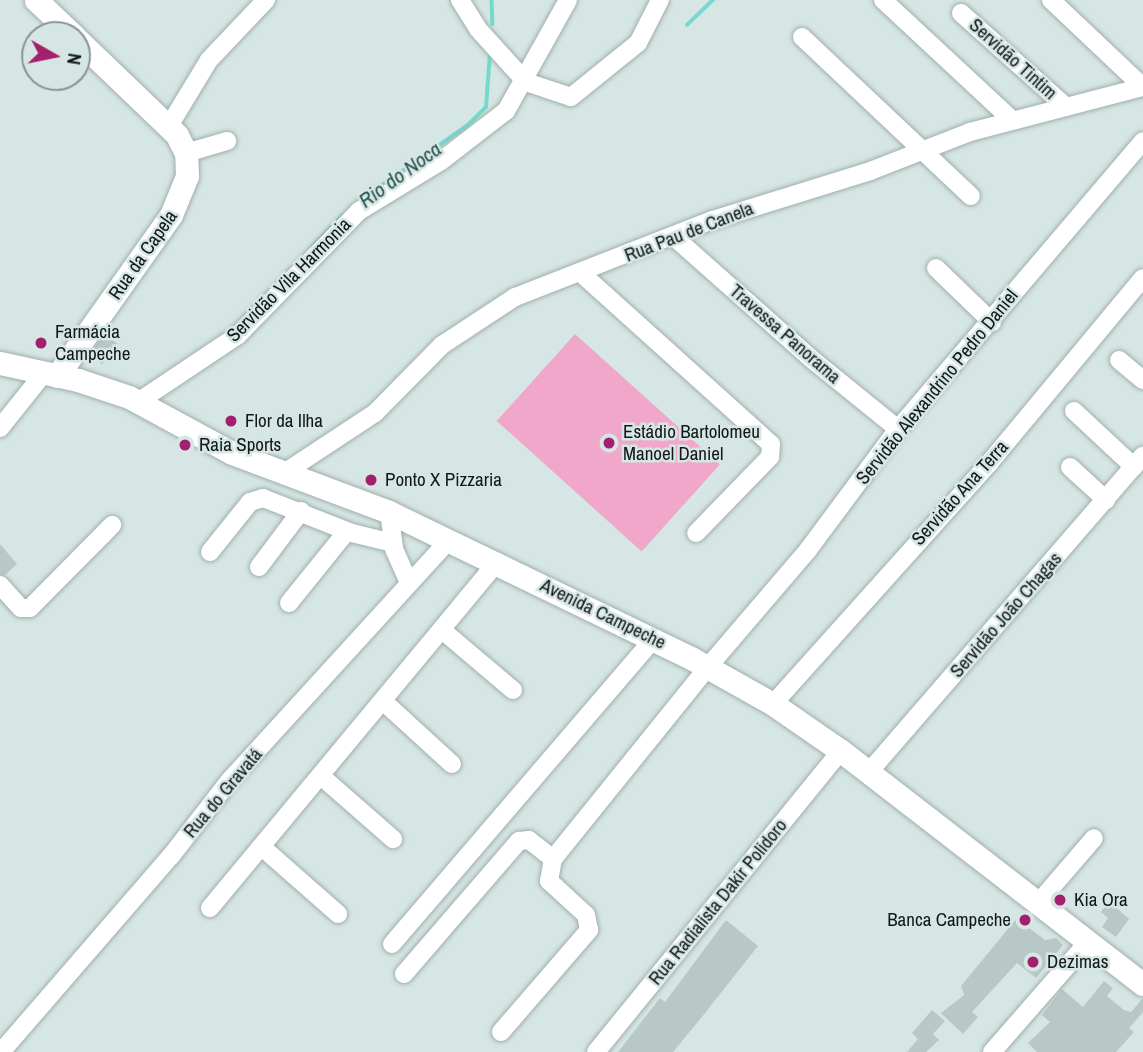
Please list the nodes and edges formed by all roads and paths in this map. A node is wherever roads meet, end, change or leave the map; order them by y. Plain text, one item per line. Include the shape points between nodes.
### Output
1 (36, 0) edge
2 (266, 0) edge
3 (460, 0) edge
4 (568, 0) edge
5 (660, 0) edge
6 (883, 0) edge
7 (1051, 0) edge
8 (961, 13) dead end
9 (58, 21) edge
10 (802, 37) dead end
11 (91, 52) edge
12 (526, 82) junction
13 (1143, 87) edge
14 (1064, 105) junction
15 (1012, 120) junction
16 (169, 126) junction
17 (227, 141) dead end
18 (1143, 141) edge
19 (923, 151) junction
20 (186, 153) junction
21 (971, 196) dead end
22 (673, 236) junction
23 (936, 268) dead end
24 (582, 274) junction
25 (1143, 278) edge
26 (992, 322) junction
27 (1119, 359) dead end
28 (0, 363) edge
29 (51, 375) junction
30 (1143, 380) edge
31 (138, 402) junction
32 (1074, 411) dead end
33 (0, 428) edge
34 (898, 429) junction
35 (1138, 462) edge
36 (1070, 467) dead end
37 (284, 473) junction
38 (1106, 500) junction
39 (301, 511) junction
40 (389, 512) junction
41 (112, 525) dead end
42 (347, 530) junction
43 (696, 533) dead end
44 (449, 540) junction
45 (393, 542) junction
46 (210, 552) dead end
47 (497, 562) junction
48 (259, 567) dead end
49 (409, 583) junction
50 (0, 585) edge
51 (289, 603) dead end
52 (442, 630) junction
53 (653, 639) junction
54 (707, 668) junction
55 (513, 690) dead end
56 (384, 702) junction
57 (773, 704) junction
58 (841, 751) junction
59 (452, 764) dead end
60 (868, 773) junction
61 (321, 776) junction
62 (1094, 838) dead end
63 (393, 839) dead end
64 (263, 848) junction
65 (553, 859) junction
66 (1039, 902) junction
67 (210, 908) dead end
68 (338, 914) dead end
69 (1089, 941) junction
70 (392, 944) dead end
71 (404, 974) dead end
72 (1143, 984) edge
73 (501, 1032) dead end
74 (1, 1052) edge
75 (596, 1052) edge
76 (992, 1052) edge

1 - 9 main road
2 - 16 street via 209,60
3 - 12 street via 478,29
4 - 12 street, Servidão Vila Harmonia
5 - 12 street via 638,43 575,95 559,95
6 - 15 street
7 - 13 street
8 - 14 street, Servidão Tintim
10 - 19 street
11 - 16 main road
12 - 31 street, Servidão Vila Harmonia via 487,128 385,191 340,226 228,343
13 - 14 street, Rua Pau de Canela
14 - 15 street, Rua Pau de Canela
15 - 19 street, Rua Pau de Canela
16 - 20 main road
17 - 20 street
18 - 26 street, Servidão Alexandrino Pedro Daniel
19 - 21 street
19 - 22 street, Rua Pau de Canela
20 - 29 main road, Rua da Capela via 187,176 171,215
22 - 24 street, Rua Pau de Canela
22 - 34 street, Travessa Panorama
23 - 26 street
24 - 37 street, Rua Pau de Canela via 516,297 482,315 442,345 375,413
24 - 43 street via 771,444 770,457
25 - 57 street, Servidão Ana Terra via 990,462
26 - 34 street, Servidão Alexandrino Pedro Daniel
27 - 30 street
28 - 29 main road, Avenida Campeche
29 - 31 main road, Avenida Campeche
29 - 33 street, Rua da Capela
31 - 37 main road, Avenida Campeche via 209,442
32 - 35 street
34 - 54 street, Servidão Alexandrino Pedro Daniel via 808,550
35 - 38 street, Servidão João Chagas
36 - 38 street
37 - 40 main road, Avenida Campeche
38 - 60 street, Servidão João Chagas
39 - 42 street
39 - 46 street via 263,498 250,502
39 - 48 street
40 - 44 main road, Avenida Campeche
40 - 45 street
41 - 50 street via 30,608 21,608
42 - 45 street
42 - 51 street
44 - 47 main road, Avenida Campeche
44 - 49 street, Rua do Gravatá
45 - 49 street
47 - 52 street
47 - 53 main road, Avenida Campeche
49 - 74 street, Rua do Gravatá via 230,780 185,839
52 - 55 street
52 - 56 street
53 - 54 main road, Avenida Campeche
53 - 70 street
54 - 57 main road, Avenida Campeche
54 - 65 street, Servidão Alexandrino Pedro Daniel
56 - 59 street
56 - 61 street
57 - 58 main road, Avenida Campeche
58 - 60 main road, Avenida Campeche
58 - 75 street, Rua Radialista Dakir Polidoro
60 - 66 main road, Avenida Campeche
61 - 63 street
61 - 64 street
62 - 66 street
64 - 67 street
64 - 68 street
65 - 71 street via 529,840 519,841
65 - 73 street via 549,881 586,915 589,930
66 - 69 main road, Avenida Campeche
69 - 72 main road, Avenida Campeche
69 - 76 street

